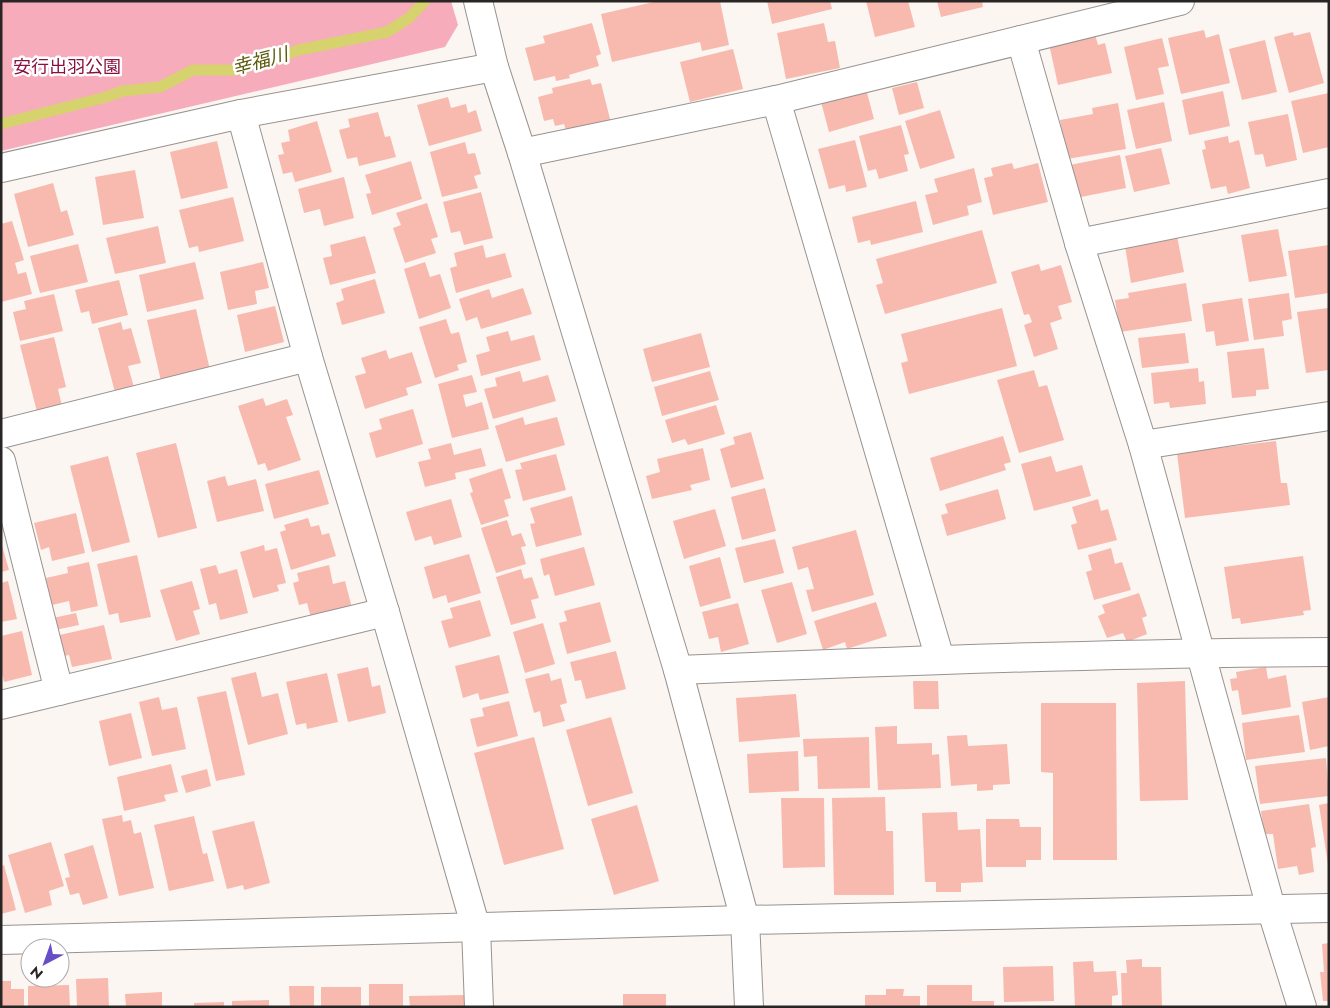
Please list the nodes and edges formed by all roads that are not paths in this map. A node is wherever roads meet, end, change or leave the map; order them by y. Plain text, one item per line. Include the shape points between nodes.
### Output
1 (478, 1) edge
2 (1180, 1) edge
3 (1021, 40) junction
4 (494, 67) junction
5 (776, 100) junction
6 (241, 114) junction
7 (522, 153) junction
8 (1, 168) edge
9 (1329, 193) edge
10 (1079, 243) junction
11 (308, 357) junction
12 (1329, 416) edge
13 (1, 434) edge
14 (1143, 445) junction
15 (1, 461) edge
16 (385, 612) junction
17 (1200, 652) junction
18 (1329, 652) edge
19 (940, 659) junction
20 (678, 670) junction
21 (59, 691) junction
22 (1, 705) edge
23 (1271, 908) junction
24 (1329, 908) edge
25 (745, 920) junction
26 (476, 928) junction
27 (1, 940) edge
28 (479, 1007) edge
29 (749, 1007) edge
30 (1302, 1007) edge

1 - 4 street
2 - 3 street
3 - 5 street
3 - 10 street
4 - 6 street
4 - 7 street
5 - 7 street
5 - 19 street
6 - 8 street
6 - 11 street
7 - 20 street
9 - 10 street
10 - 14 street
11 - 13 street
11 - 16 street
12 - 14 street
14 - 17 street
15 - 21 street
16 - 21 street
16 - 26 street
17 - 18 street
17 - 19 street
17 - 23 street
19 - 20 street
20 - 25 street
21 - 22 street
23 - 24 street
23 - 25 street
23 - 30 street
25 - 26 street
25 - 29 street
26 - 27 street
26 - 28 street

